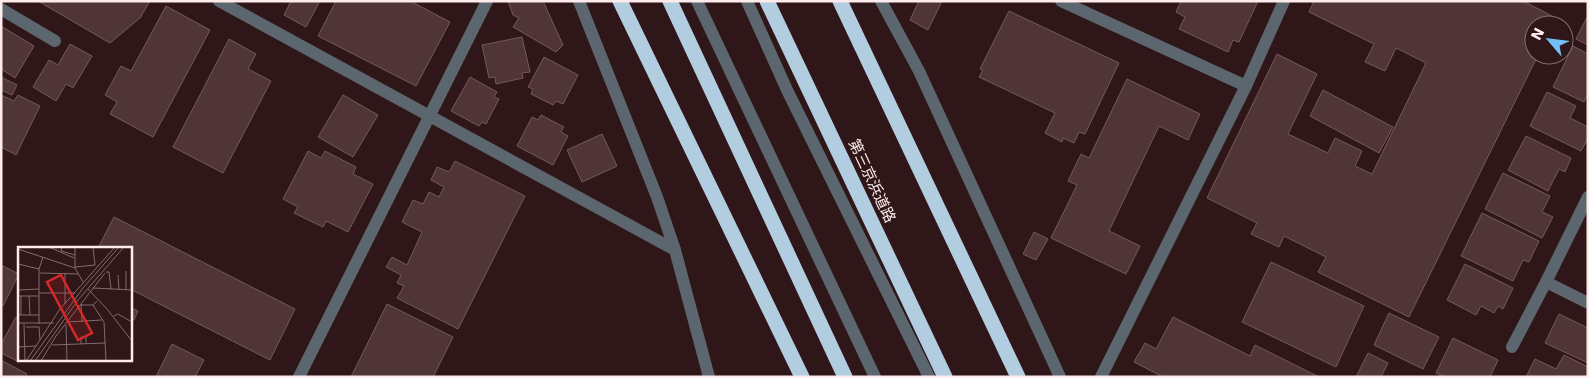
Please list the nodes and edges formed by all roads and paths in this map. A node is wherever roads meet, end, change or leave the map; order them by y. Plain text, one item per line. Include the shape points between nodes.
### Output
1 (219, 1) edge
2 (487, 1) edge
3 (579, 1) edge
4 (620, 1) edge
5 (670, 1) edge
6 (697, 1) edge
7 (747, 1) edge
8 (767, 1) edge
9 (840, 1) edge
10 (881, 1) edge
11 (1061, 1) edge
12 (1284, 1) edge
13 (1, 9) edge
14 (55, 42) dead end
15 (1246, 86) junction
16 (430, 115) junction
17 (1588, 197) edge
18 (675, 250) junction
19 (1546, 282) junction
20 (1588, 303) edge
21 (1512, 347) dead end
22 (299, 377) edge
23 (709, 377) edge
24 (802, 377) edge
25 (845, 377) edge
26 (875, 377) edge
27 (929, 377) edge
28 (945, 377) edge
29 (1018, 377) edge
30 (1060, 377) edge
31 (1101, 377) edge

1 - 16 street
2 - 16 street
3 - 18 street via 658,197
4 - 24 highway
5 - 25 highway
6 - 26 street
7 - 27 street via 787,90
8 - 28 highway, 第三京浜道路
9 - 29 highway
10 - 30 street via 919,71
11 - 15 street
12 - 15 street
13 - 14 street
15 - 31 street
16 - 18 street
16 - 22 street
17 - 19 street
18 - 23 street
19 - 20 street
19 - 21 street

